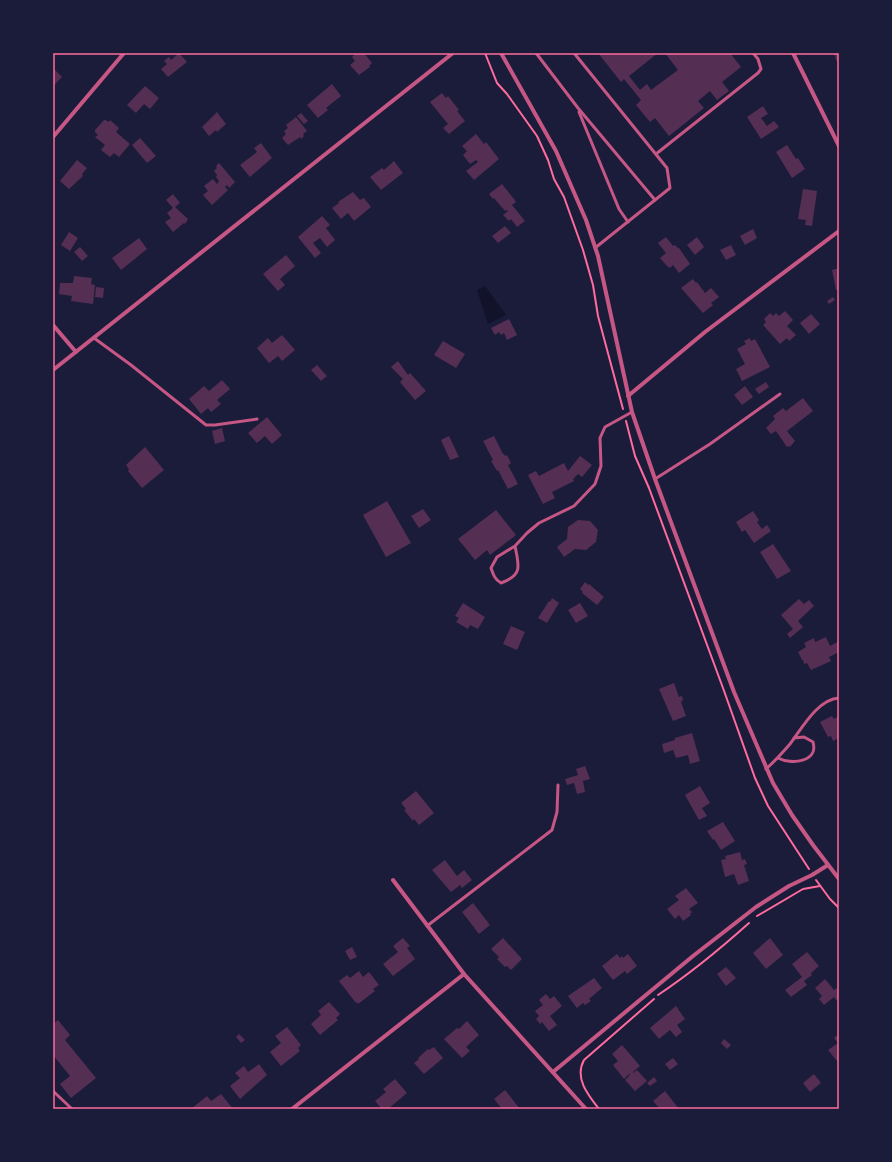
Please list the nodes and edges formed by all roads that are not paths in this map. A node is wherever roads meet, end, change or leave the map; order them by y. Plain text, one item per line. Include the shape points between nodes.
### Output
1 (124, 53) edge
2 (453, 53) edge
3 (501, 53) edge
4 (536, 53) edge
5 (574, 53) edge
6 (753, 53) edge
7 (793, 53) edge
8 (578, 108) junction
9 (53, 137) edge
10 (839, 146) edge
11 (656, 154) junction
12 (656, 200) junction
13 (628, 222) junction
14 (839, 231) edge
15 (596, 248) junction
16 (53, 325) edge
17 (94, 338) junction
18 (76, 352) junction
19 (53, 370) edge
20 (780, 394) dead end
21 (628, 396) junction
22 (632, 412) junction
23 (257, 419) dead end
24 (655, 478) junction
25 (514, 546) junction
26 (839, 698) edge
27 (794, 738) junction
28 (778, 758) junction
29 (766, 769) junction
30 (558, 785) dead end
31 (828, 865) junction
32 (839, 879) edge
33 (393, 880) dead end
34 (427, 926) junction
35 (464, 974) junction
36 (553, 1072) junction
37 (53, 1091) edge
38 (72, 1109) edge
39 (292, 1109) edge
40 (586, 1109) edge

1 - 9 street
2 - 17 street
3 - 15 street via 556,151
4 - 8 lane
5 - 11 lane
6 - 11 lane via 761,69 758,74
7 - 10 street
8 - 12 lane
8 - 13 lane via 619,209
11 - 12 lane via 667,168 670,188
12 - 13 lane
13 - 15 lane
14 - 21 street via 705,332
15 - 21 street
16 - 18 street
17 - 18 street
17 - 23 lane via 206,424
18 - 19 street
20 - 24 lane via 710,444
21 - 22 street
22 - 24 street
22 - 25 lane via 605,427 600,438 601,466 594,484 574,506 539,523
24 - 29 street via 734,692
25 - 25 lane via 497,557 491,568 498,582 513,577 518,571 519,564
26 - 27 lane via 821,706
27 - 28 lane
27 - 28 lane via 804,737 813,742 813,753 808,758 796,761 783,761
28 - 29 lane
29 - 31 street via 792,815
30 - 34 lane via 557,812 552,830
31 - 32 street
31 - 36 street via 756,907
33 - 34 street
34 - 35 street
35 - 36 street
35 - 39 street
36 - 40 street
37 - 38 lane

